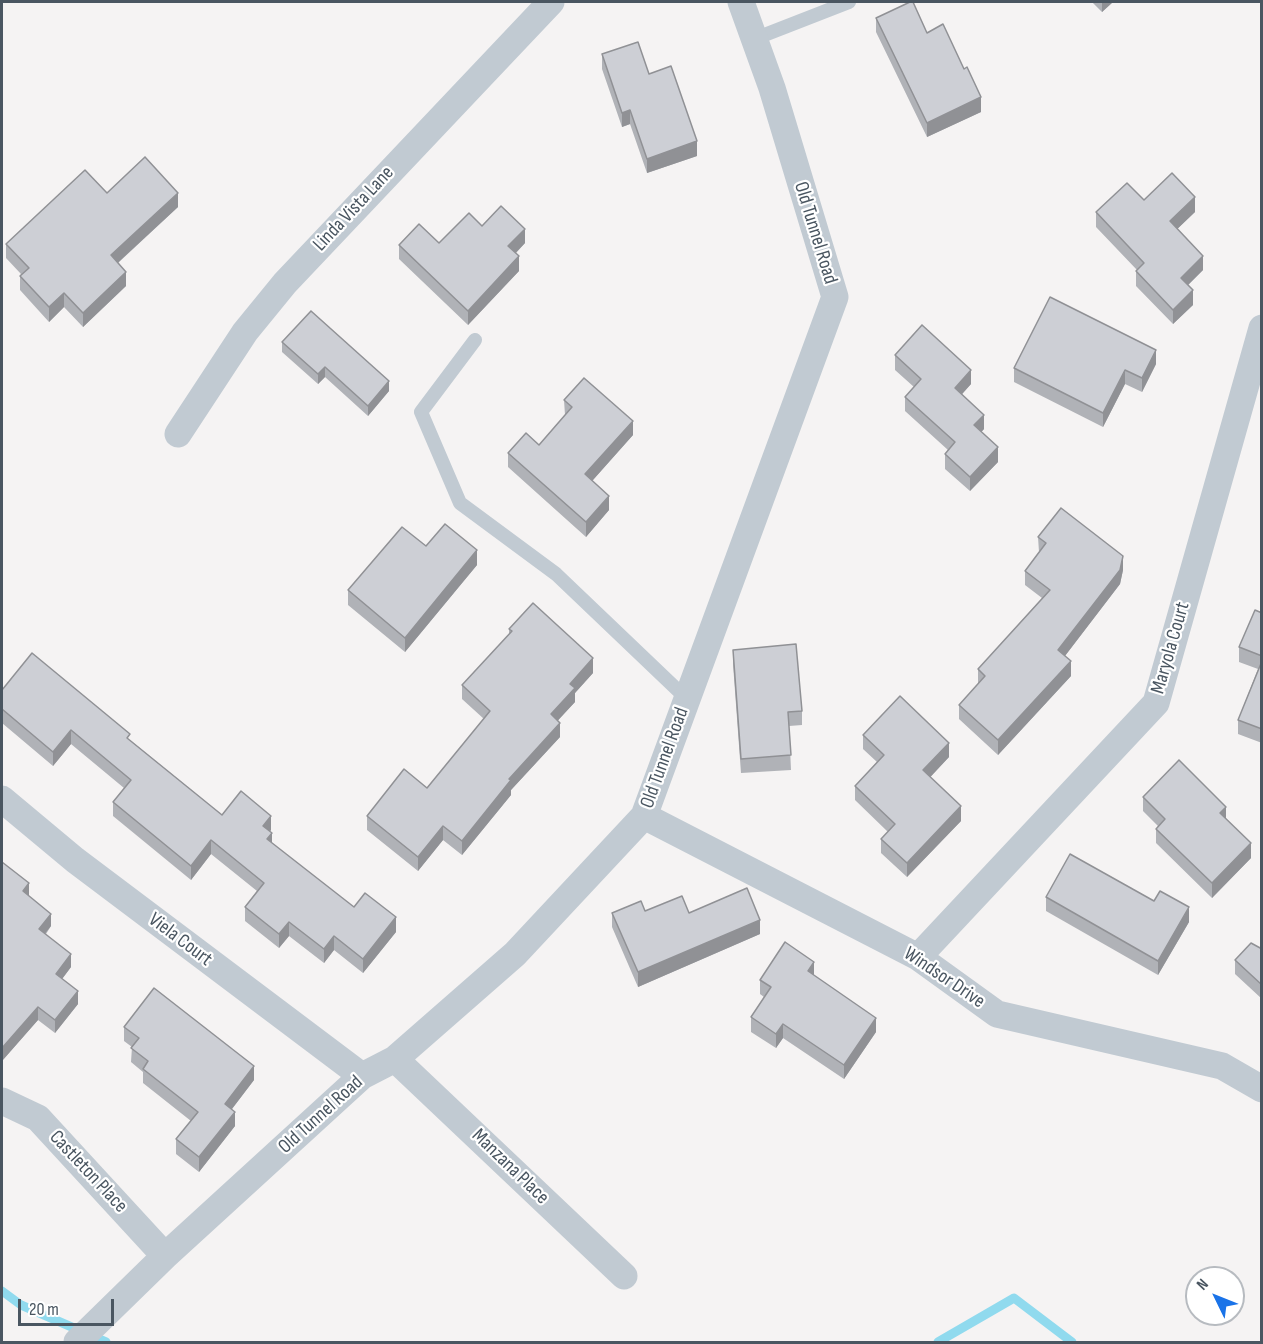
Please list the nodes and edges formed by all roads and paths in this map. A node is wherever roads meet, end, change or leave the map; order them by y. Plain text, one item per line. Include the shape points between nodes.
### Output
1 (551, 2) edge
2 (741, 2) edge
3 (849, 2) edge
4 (754, 39) junction
5 (1262, 328) edge
6 (475, 340) dead end
7 (178, 434) dead end
8 (687, 699) junction
9 (2, 799) edge
10 (644, 816) junction
11 (918, 957) junction
12 (396, 1059) junction
13 (362, 1076) junction
14 (1262, 1089) edge
15 (2, 1101) edge
16 (165, 1256) junction
17 (624, 1276) dead end
18 (77, 1342) edge

1 - 7 street, Linda Vista Lane via 285,283 245,332
2 - 4 street, Old Tunnel Road
3 - 4 lane
4 - 8 street, Old Tunnel Road via 835,297
5 - 11 street, Maryola Court via 1156,703
6 - 8 lane via 421,412 459,503 556,574
8 - 10 street, Old Tunnel Road
9 - 13 street, Viela Court via 75,860
10 - 11 street, Windsor Drive
10 - 12 street, Old Tunnel Road via 515,954
11 - 14 street, Windsor Drive via 997,1014 1222,1066
12 - 13 street, Old Tunnel Road
12 - 17 street, Manzana Place
13 - 16 street, Old Tunnel Road
15 - 16 street, Castleton Place via 38,1118
16 - 18 street, Old Tunnel Road

